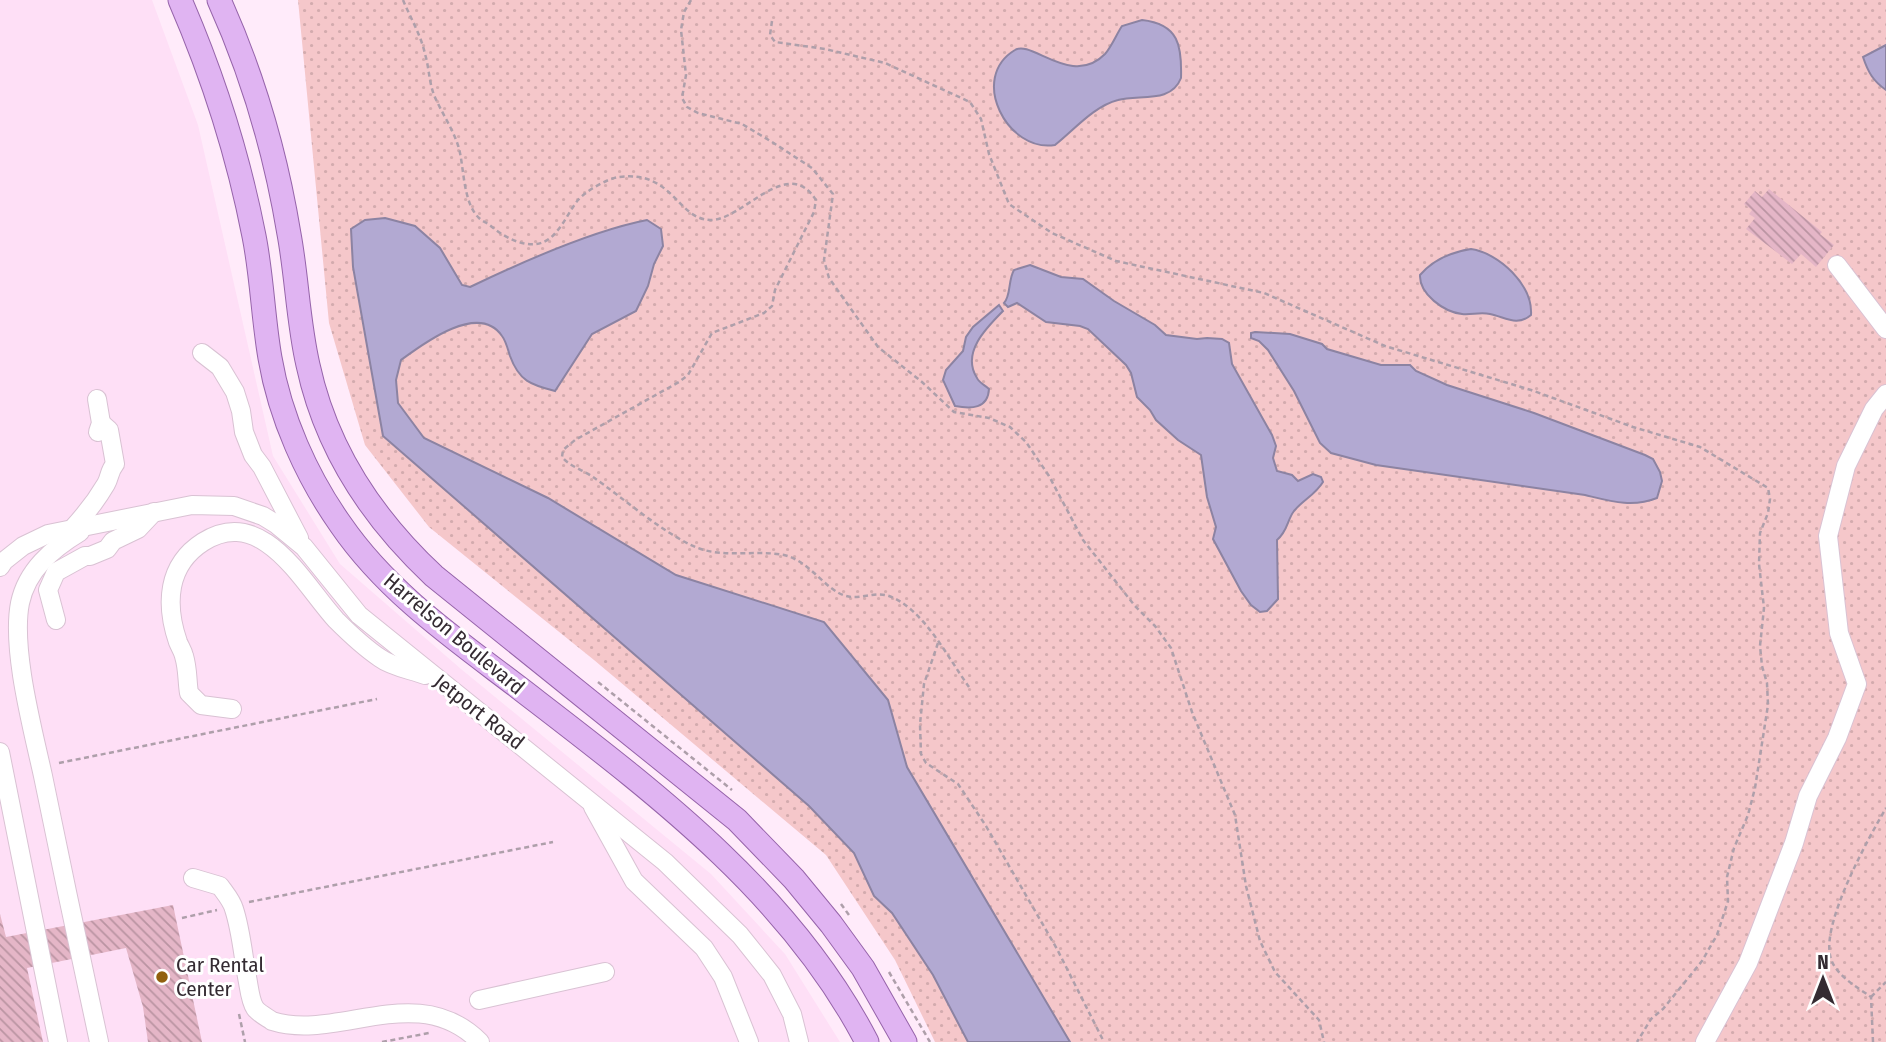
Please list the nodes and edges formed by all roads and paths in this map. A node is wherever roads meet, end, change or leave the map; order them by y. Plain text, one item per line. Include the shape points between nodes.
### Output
1 (180, 0) edge
2 (219, 0) edge
3 (402, 0) edge
4 (691, 0) edge
5 (772, 21) dead end
6 (1837, 265) dead end
7 (1886, 329) edge
8 (202, 353) dead end
9 (1886, 394) edge
10 (97, 399) dead end
11 (154, 512) junction
12 (92, 525) junction
13 (72, 529) junction
14 (304, 547) junction
15 (0, 567) edge
16 (56, 620) dead end
17 (938, 643) junction
18 (589, 675) dead end
19 (435, 678) junction
20 (969, 687) dead end
21 (377, 699) dead end
22 (232, 709) dead end
23 (0, 752) edge
24 (59, 763) dead end
25 (734, 792) dead end
26 (588, 798) junction
27 (1886, 808) edge
28 (553, 842) dead end
29 (193, 878) dead end
30 (838, 900) dead end
31 (233, 905) junction
32 (182, 918) dead end
33 (853, 920) dead end
34 (888, 971) dead end
35 (605, 972) dead end
36 (1886, 982) edge
37 (1871, 997) junction
38 (479, 1000) dead end
39 (237, 1002) dead end
40 (436, 1031) dead end
41 (58, 1042) edge
42 (99, 1042) edge
43 (245, 1042) edge
44 (382, 1042) edge
45 (480, 1042) edge
46 (749, 1042) edge
47 (799, 1042) edge
48 (867, 1042) edge
49 (905, 1042) edge
50 (930, 1042) edge
51 (1104, 1042) edge
52 (1324, 1042) edge
53 (1637, 1042) edge
54 (1705, 1042) edge
55 (1873, 1042) edge

1 - 48 main road, Harrelson Boulevard via 220,103 242,183 271,364 282,405 313,479 341,525 376,569 444,631 686,821 741,872 811,955
2 - 49 main road, Harrelson Boulevard via 270,146 317,403 334,446 366,501 434,576 737,820 831,924 863,968
3 - 17 path via 425,52 433,92 459,149 471,207 479,218 517,243 546,241 556,234 579,199 617,177 659,183 692,216 711,220 780,186 796,184 809,190 816,200 814,212 775,290 772,306 712,333 688,375 576,440 563,450 562,457 703,550 785,555 845,596 888,596 913,612
4 - 52 path via 681,30 686,75 682,98 687,107 742,124 812,167 833,194 824,260 828,278 878,347 954,412 1010,426 1026,442 1083,540 1171,648 1235,815 1260,941 1275,972 1319,1020
5 - 53 path via 770,35 775,42 885,63 970,103 981,119 1009,204 1052,233 1116,261 1264,293 1385,346 1700,447 1768,488 1759,564 1765,608 1760,646 1768,705 1755,788 1734,848 1727,877 1728,901 1717,935 1702,961
6 - 7 street
8 - 14 street via 220,368 235,392 253,455
9 - 54 street via 1846,466 1828,536 1839,633 1857,684 1808,796 1748,963
10 - 13 street via 108,480
11 - 12 street, Jetport Road
11 - 14 street, Jetport Road via 192,505 234,506 263,516
11 - 16 street via 107,550 56,572 48,590
12 - 13 street, Jetport Road
12 - 42 street, Jetport Road via 39,562 20,601 18,623 34,735
13 - 15 street, Jetport Road via 23,546
14 - 19 street, Jetport Road via 359,615
17 - 20 path
17 - 51 path via 924,684 921,754 926,763 958,784 986,826 1057,948
18 - 25 path
19 - 22 street via 382,660 337,621 275,547 258,537 222,534 206,540 181,561 170,590 171,608 189,676 189,693 201,705
19 - 26 street, Jetport Road
21 - 24 path
23 - 41 street
26 - 46 street via 635,881 710,957
26 - 47 street, Jetport Road via 665,862 740,935 772,975 792,1014
27 - 37 path via 1859,858 1832,929 1830,955 1838,971
28 - 31 path
29 - 31 street via 220,886
30 - 33 path
31 - 32 path
31 - 45 street via 255,1008 288,1029 308,1033 421,1016 448,1020 468,1029
34 - 50 path
35 - 38 street
36 - 37 path
37 - 55 path
39 - 43 path
40 - 44 path

